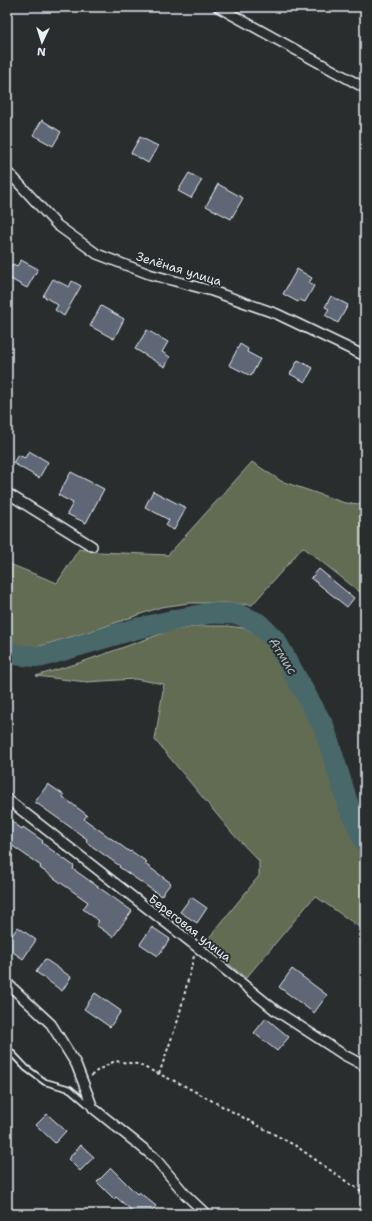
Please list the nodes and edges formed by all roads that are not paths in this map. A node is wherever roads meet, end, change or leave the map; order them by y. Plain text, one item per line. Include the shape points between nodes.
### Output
1 (218, 7) edge
2 (365, 88) edge
3 (7, 173) edge
4 (365, 356) edge
5 (7, 493) edge
6 (92, 546) dead end
7 (7, 799) edge
8 (7, 983) edge
9 (7, 1048) edge
10 (365, 1066) edge
11 (93, 1108) junction
12 (206, 1214) edge

1 - 2 street
3 - 4 street, Зелёная улица via 57,224 97,254 149,274 212,291 277,314
5 - 6 street
7 - 10 street, Береговая улица via 275,1010
8 - 11 street via 52,1024 76,1064
9 - 11 lane via 26,1068 45,1082 70,1089
11 - 12 street via 154,1157 185,1194

